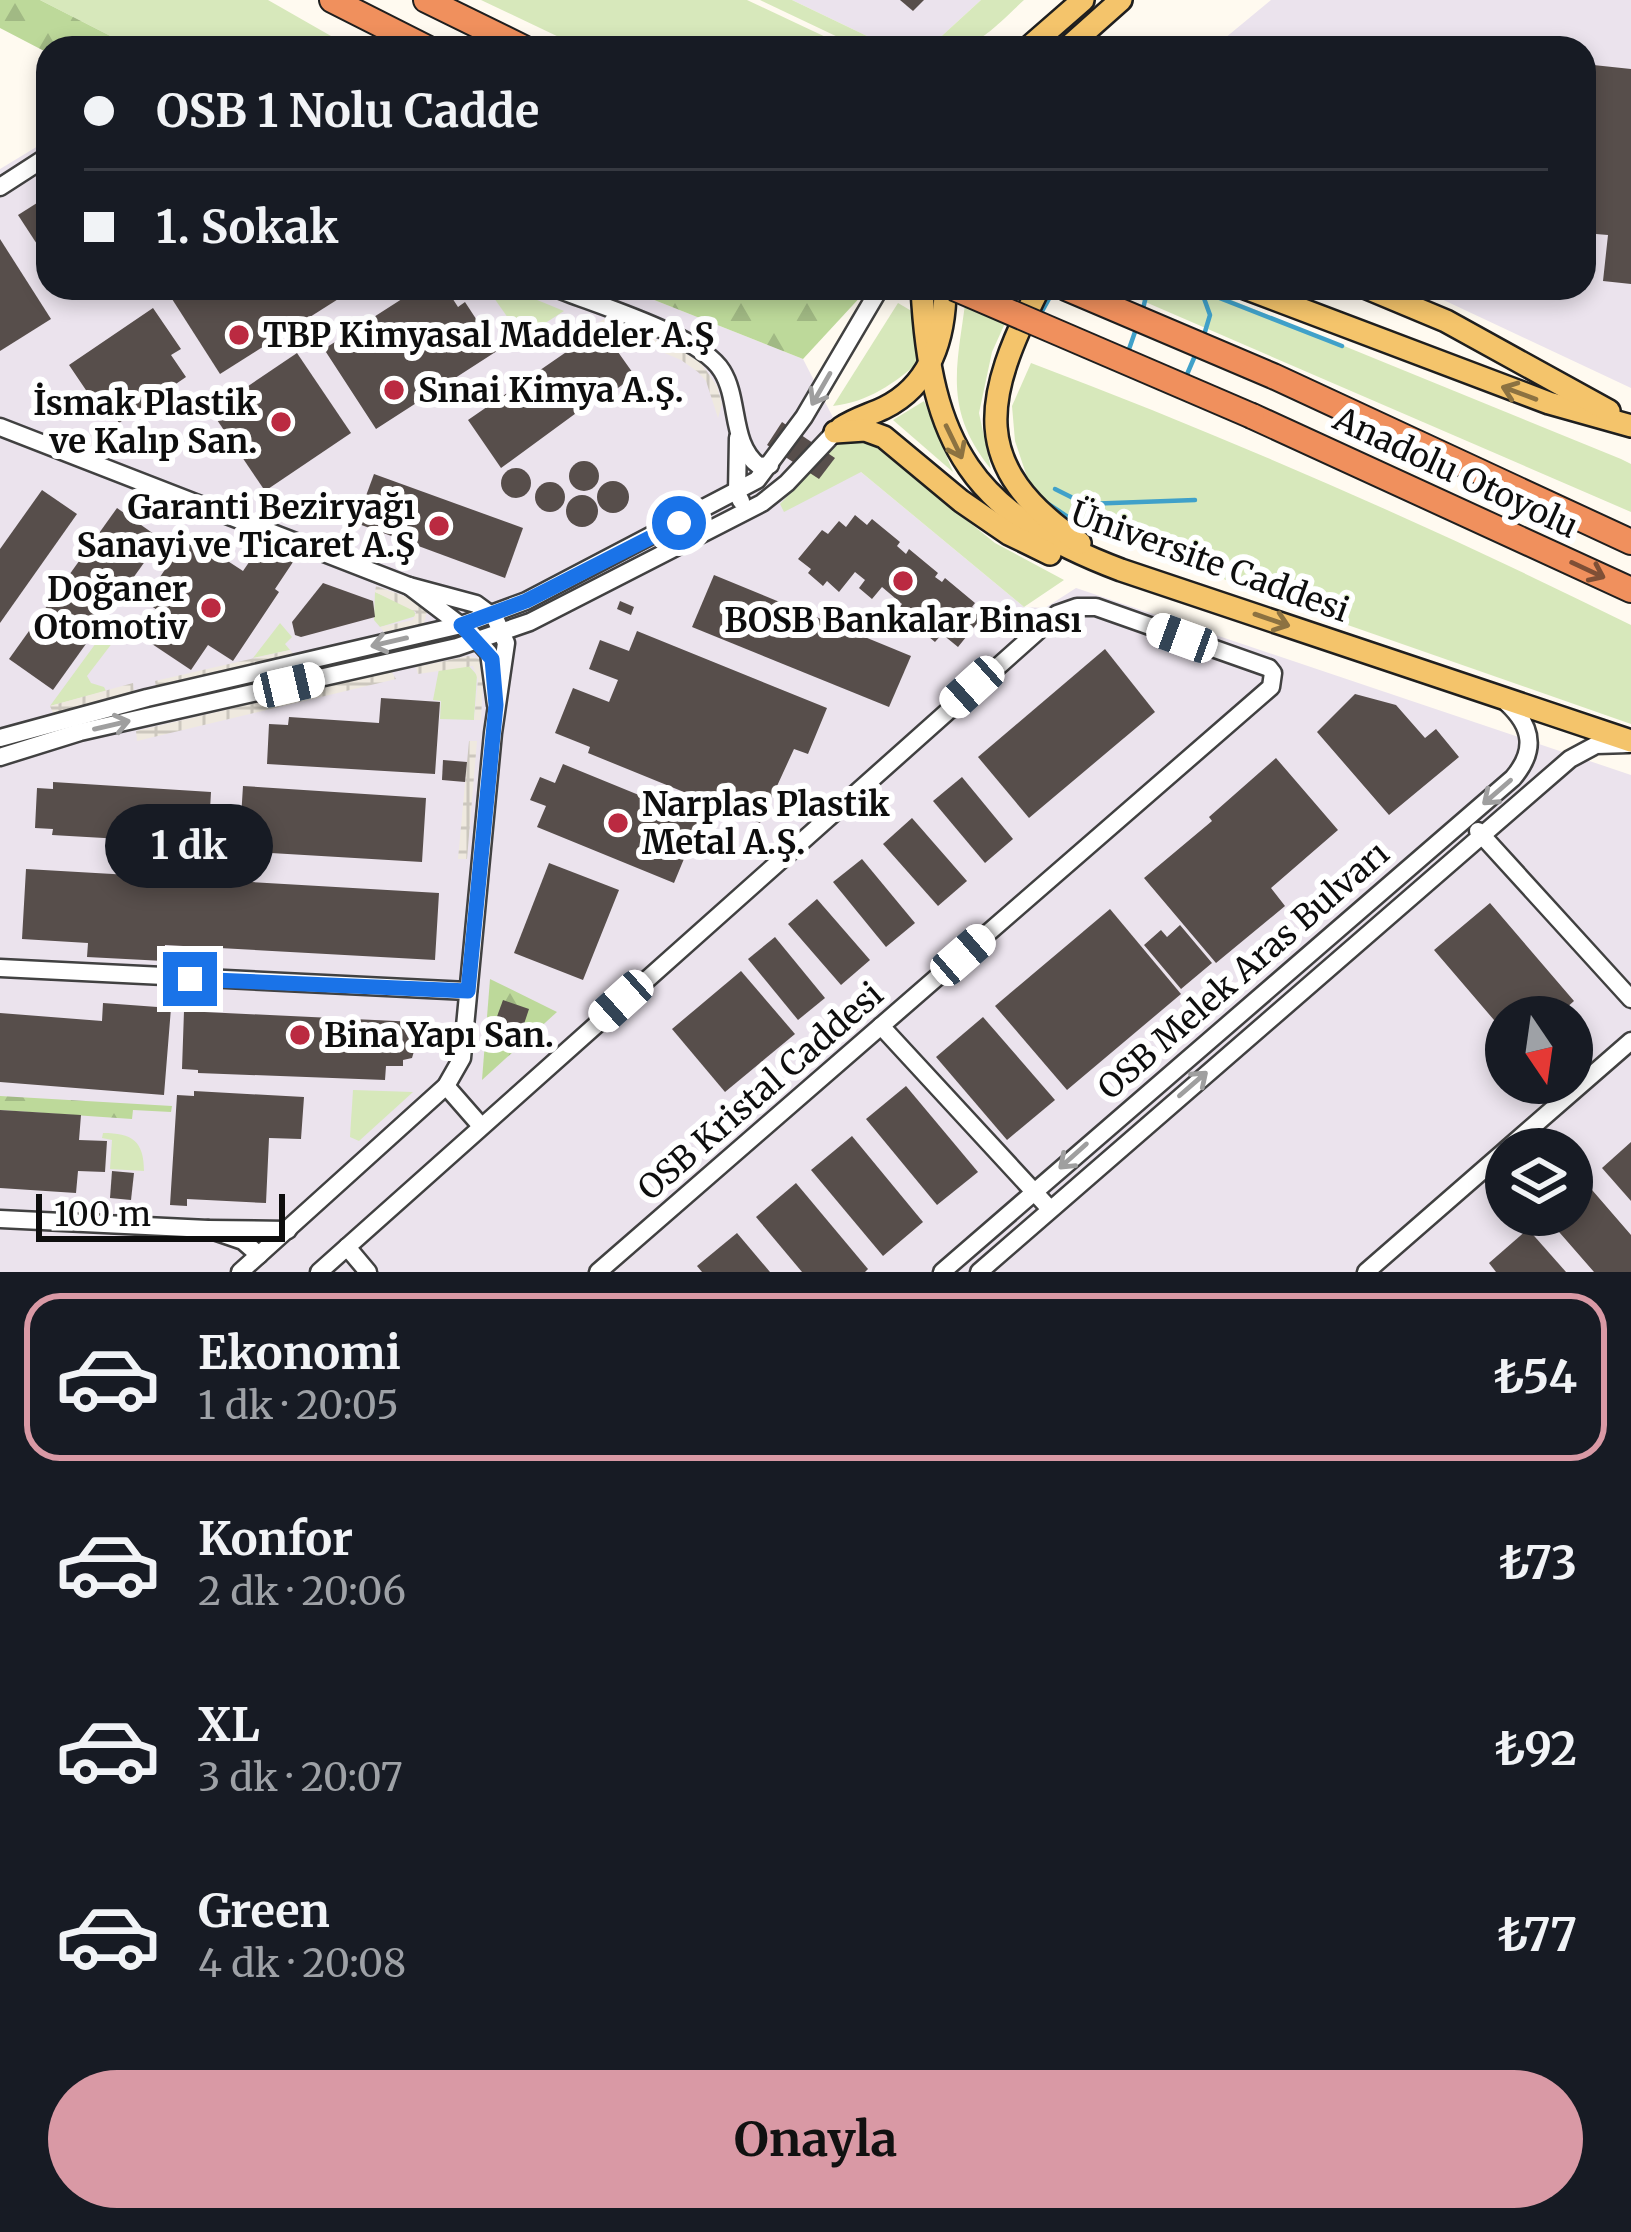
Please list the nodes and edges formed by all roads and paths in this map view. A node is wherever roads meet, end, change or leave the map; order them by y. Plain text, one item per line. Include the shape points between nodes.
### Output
1 (332, 0) edge
2 (426, 0) edge
3 (1082, 0) edge
4 (1121, 0) edge
5 (403, 36) edge
6 (500, 36) edge
7 (1042, 36) edge
8 (1080, 36) edge
9 (36, 164) edge
10 (0, 187) edge
11 (583, 300) edge
12 (873, 300) edge
13 (924, 300) edge
14 (947, 300) edge
15 (977, 300) edge
16 (1034, 300) edge
17 (1094, 300) edge
18 (1276, 300) edge
19 (1396, 300) edge
20 (932, 362) junction
21 (1631, 424) edge
22 (0, 428) edge
23 (739, 431) junction
24 (835, 432) junction
25 (770, 466) junction
26 (736, 493) junction
27 (754, 507) junction
28 (1631, 542) edge
29 (1120, 570) junction
30 (409, 586) junction
31 (1631, 590) edge
32 (498, 624) junction
33 (470, 633) junction
34 (1502, 698) junction
35 (496, 705) junction
36 (0, 738) edge
37 (1631, 743) edge
38 (0, 758) edge
39 (1466, 819) junction
40 (1483, 836) junction
41 (0, 968) edge
42 (468, 991) junction
43 (1631, 998) edge
44 (881, 1026) junction
45 (1631, 1041) edge
46 (446, 1086) junction
47 (481, 1126) junction
48 (1532, 1128) edge
49 (1485, 1169) edge
50 (1032, 1192) junction
51 (1050, 1209) junction
52 (0, 1219) edge
53 (208, 1229) junction
54 (288, 1230) junction
55 (347, 1247) junction
56 (259, 1255) junction
57 (329, 1269) edge
58 (240, 1272) edge
59 (368, 1272) edge
60 (598, 1272) edge
61 (942, 1272) edge
62 (979, 1272) edge
63 (1366, 1272) edge

1 - 5 highway
2 - 6 highway
3 - 7 main road
4 - 8 main road
9 - 10 street
11 - 23 street via 706,352 726,380
12 -> 25 street
13 - 20 main road, Üniversite Caddesi
14 - 20 main road
15 -> 31 highway, Anadolu Otoyolu, bridge
16 - 29 main road via 998,381 1000,446 1035,509
17 - 28 highway, Anadolu Otoyolu
21 -> 18 main road via 1528,396
19 - 21 main road
20 - 24 main road via 887,407
20 -> 29 main road, Üniversite Caddesi via 953,447 988,491 1047,538
22 - 30 street
23 - 25 street via 750,459
23 - 26 street
24 - 27 street
24 - 29 main road via 884,437 1009,534 1051,555
25 - 26 street
26 - 27 street
26 - 32 street
27 - 32 street
29 -> 34 main road, Üniversite Caddesi
30 - 32 street via 469,601
30 - 33 street
32 - 33 street
32 - 35 street via 506,655
33 - 35 street via 492,659
33 -> 36 street via 147,698
38 -> 33 street
34 - 37 main road, Üniversite Caddesi
34 -> 39 street, OSB Melek Aras Bulvarı via 1529,732 1526,764
35 - 42 street
37 - 40 street via 1596,746 1570,760
39 - 40 street
39 -> 50 street, OSB Melek Aras Bulvarı
40 - 43 street
51 -> 40 street
41 - 42 street
42 - 46 street via 463,1058
44 - 47 street, OSB Kristal Caddesi via 1270,687 1268,668 1096,607 1057,614
44 - 50 street
44 - 60 street, OSB Kristal Caddesi
45 - 48 street
46 - 47 street
46 - 54 street
47 - 55 street
49 - 63 street
50 - 51 street
50 - 61 street, OSB Melek Aras Bulvarı
51 - 62 street
52 - 53 street
53 - 54 street
53 - 56 street
54 - 56 street
55 - 57 street
55 - 59 street
56 - 58 street

